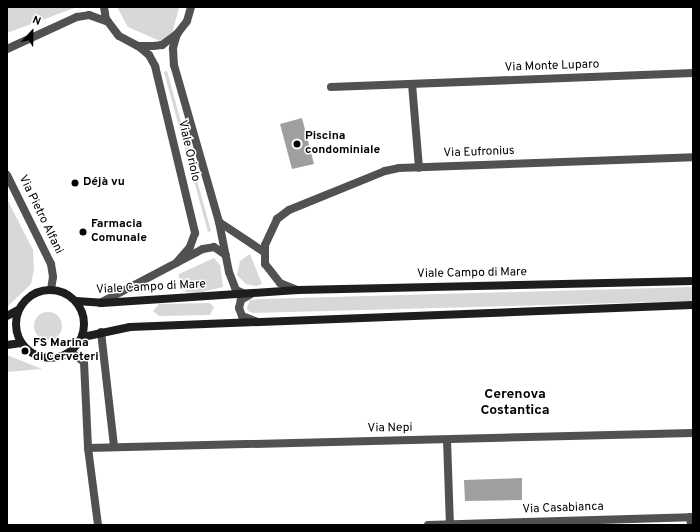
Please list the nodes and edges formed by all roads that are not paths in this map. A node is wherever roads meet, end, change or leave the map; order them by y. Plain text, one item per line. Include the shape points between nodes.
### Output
1 (104, 7) edge
2 (191, 9) edge
3 (108, 22) junction
4 (177, 34) junction
5 (138, 46) junction
6 (7, 49) edge
7 (693, 74) edge
8 (412, 84) junction
9 (331, 87) dead end
10 (693, 156) edge
11 (419, 168) junction
12 (7, 175) edge
13 (219, 222) junction
14 (264, 252) junction
15 (226, 255) junction
16 (176, 263) junction
17 (693, 281) edge
18 (51, 289) junction
19 (298, 290) junction
20 (251, 294) junction
21 (76, 301) junction
22 (99, 304) junction
23 (693, 305) edge
24 (18, 310) junction
25 (7, 316) edge
26 (255, 321) junction
27 (101, 332) junction
28 (83, 336) junction
29 (21, 343) junction
30 (7, 344) edge
31 (71, 352) junction
32 (693, 433) edge
33 (447, 440) junction
34 (114, 446) junction
35 (88, 448) junction
36 (450, 524) edge
37 (98, 525) edge
38 (428, 525) edge
39 (691, 525) edge

1 - 3 street
2 - 4 street via 184,27
3 - 5 street via 119,36
3 - 6 street via 89,15 77,17
4 - 5 street via 162,45
4 - 13 street, Viale Oriolo via 174,65
5 - 16 street, Viale Oriolo via 149,55 155,66 195,233 190,246
7 - 8 street, Via Monte Luparo
8 - 9 street, Via Monte Luparo
8 - 11 street
10 - 11 street, Via Eufronius
11 - 14 street, Via Eufronius via 384,172 289,210 277,218 269,233
12 - 18 street, Via Pietro Alfani via 51,264
13 - 14 street
13 - 15 street, Viale Oriolo
14 - 19 street via 265,264 275,279
15 - 16 street via 218,248 210,247
15 - 20 street, Viale Oriolo via 236,290
16 - 22 street
17 - 19 street, Viale Campo di Mare
18 - 21 street via 65,293
18 - 24 street via 32,295
19 - 20 street, Viale Campo di Mare
20 - 22 street, Viale Campo di Mare
20 - 26 street via 241,300 239,308 242,316
21 - 22 street, Viale Campo di Mare
21 - 28 street via 84,318
23 - 26 street
24 - 25 street
24 - 29 street via 16,327
26 - 27 street via 130,327
27 - 28 street
27 - 34 street
28 - 31 street
29 - 30 street
29 - 31 street via 29,352 50,359
31 - 35 street via 84,362
32 - 33 street, Via Nepi
33 - 34 street, Via Nepi
33 - 36 street
34 - 35 street, Via Nepi
35 - 37 street
36 - 38 street, Via Casabianca
36 - 39 street, Via Casabianca via 690,517

